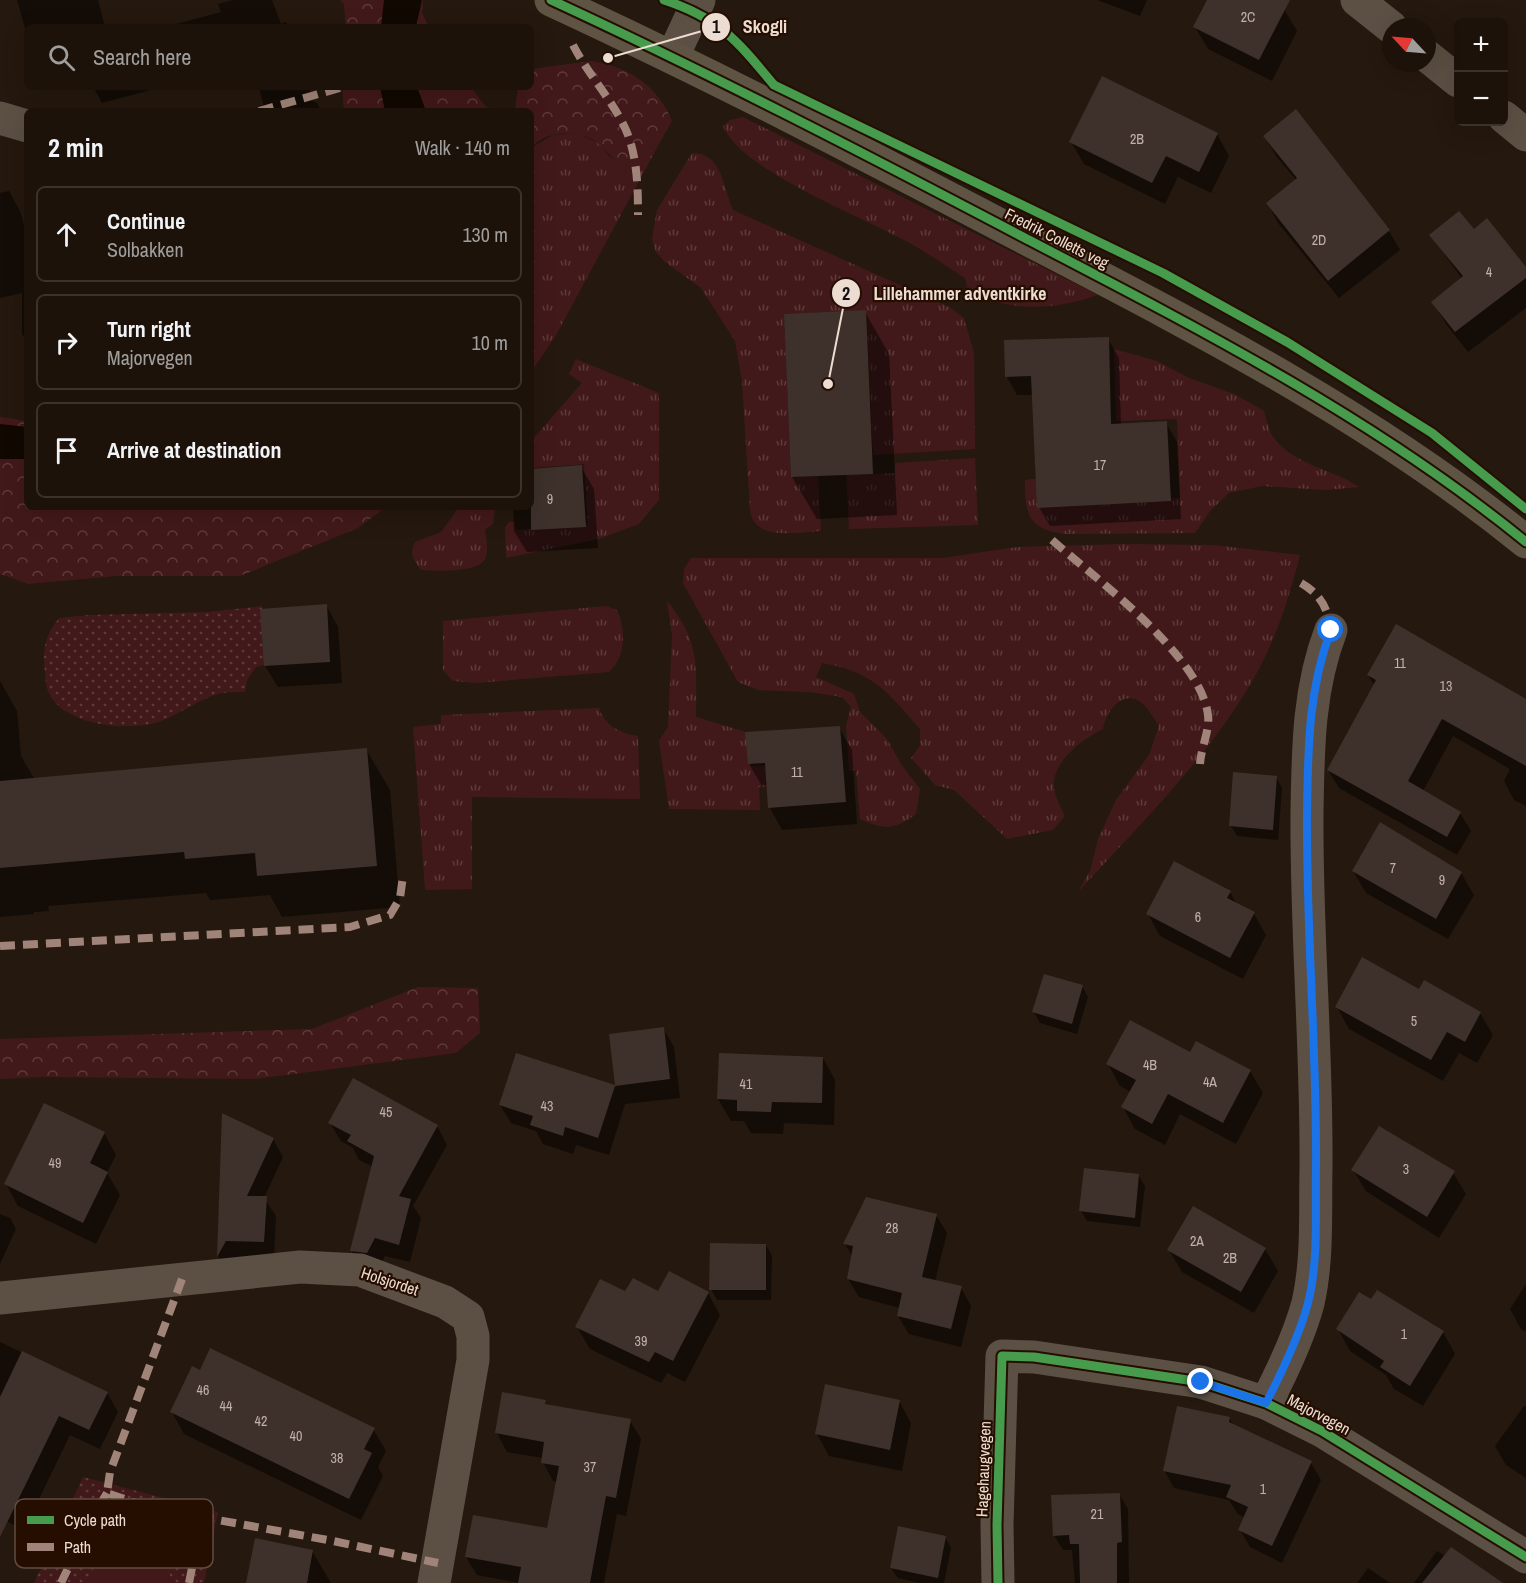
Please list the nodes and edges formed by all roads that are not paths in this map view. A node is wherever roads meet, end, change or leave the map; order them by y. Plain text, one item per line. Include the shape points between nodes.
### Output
1 (551, 0) edge
2 (699, 0) edge
3 (1357, 0) edge
4 (1382, 20) edge
5 (673, 56) junction
6 (1436, 63) edge
7 (1454, 78) edge
8 (0, 118) edge
9 (1508, 121) edge
10 (24, 125) edge
11 (1526, 135) edge
12 (1526, 542) edge
13 (1331, 630) dead end
14 (0, 1298) edge
15 (1002, 1356) joint
16 (1266, 1403) junction
17 (1526, 1557) edge
18 (434, 1583) edge
19 (998, 1583) edge

1 - 5 street, Fredrik Colletts veg
2 - 5 street
3 - 4 street
5 - 12 street, Fredrik Colletts veg via 1120,287 1260,364 1378,435
6 - 7 street
8 - 10 street
9 - 11 street
13 - 16 street via 1319,663 1308,726 1307,860 1316,1084 1315,1255 1308,1303
14 - 18 street, Holsjordet via 300,1267 360,1270 445,1302 468,1317 473,1360
15 - 16 street, Majorvegen via 1034,1357 1201,1382
15 - 19 street, Hagehaugvegen
16 - 17 street, Majorvegen via 1322,1431

